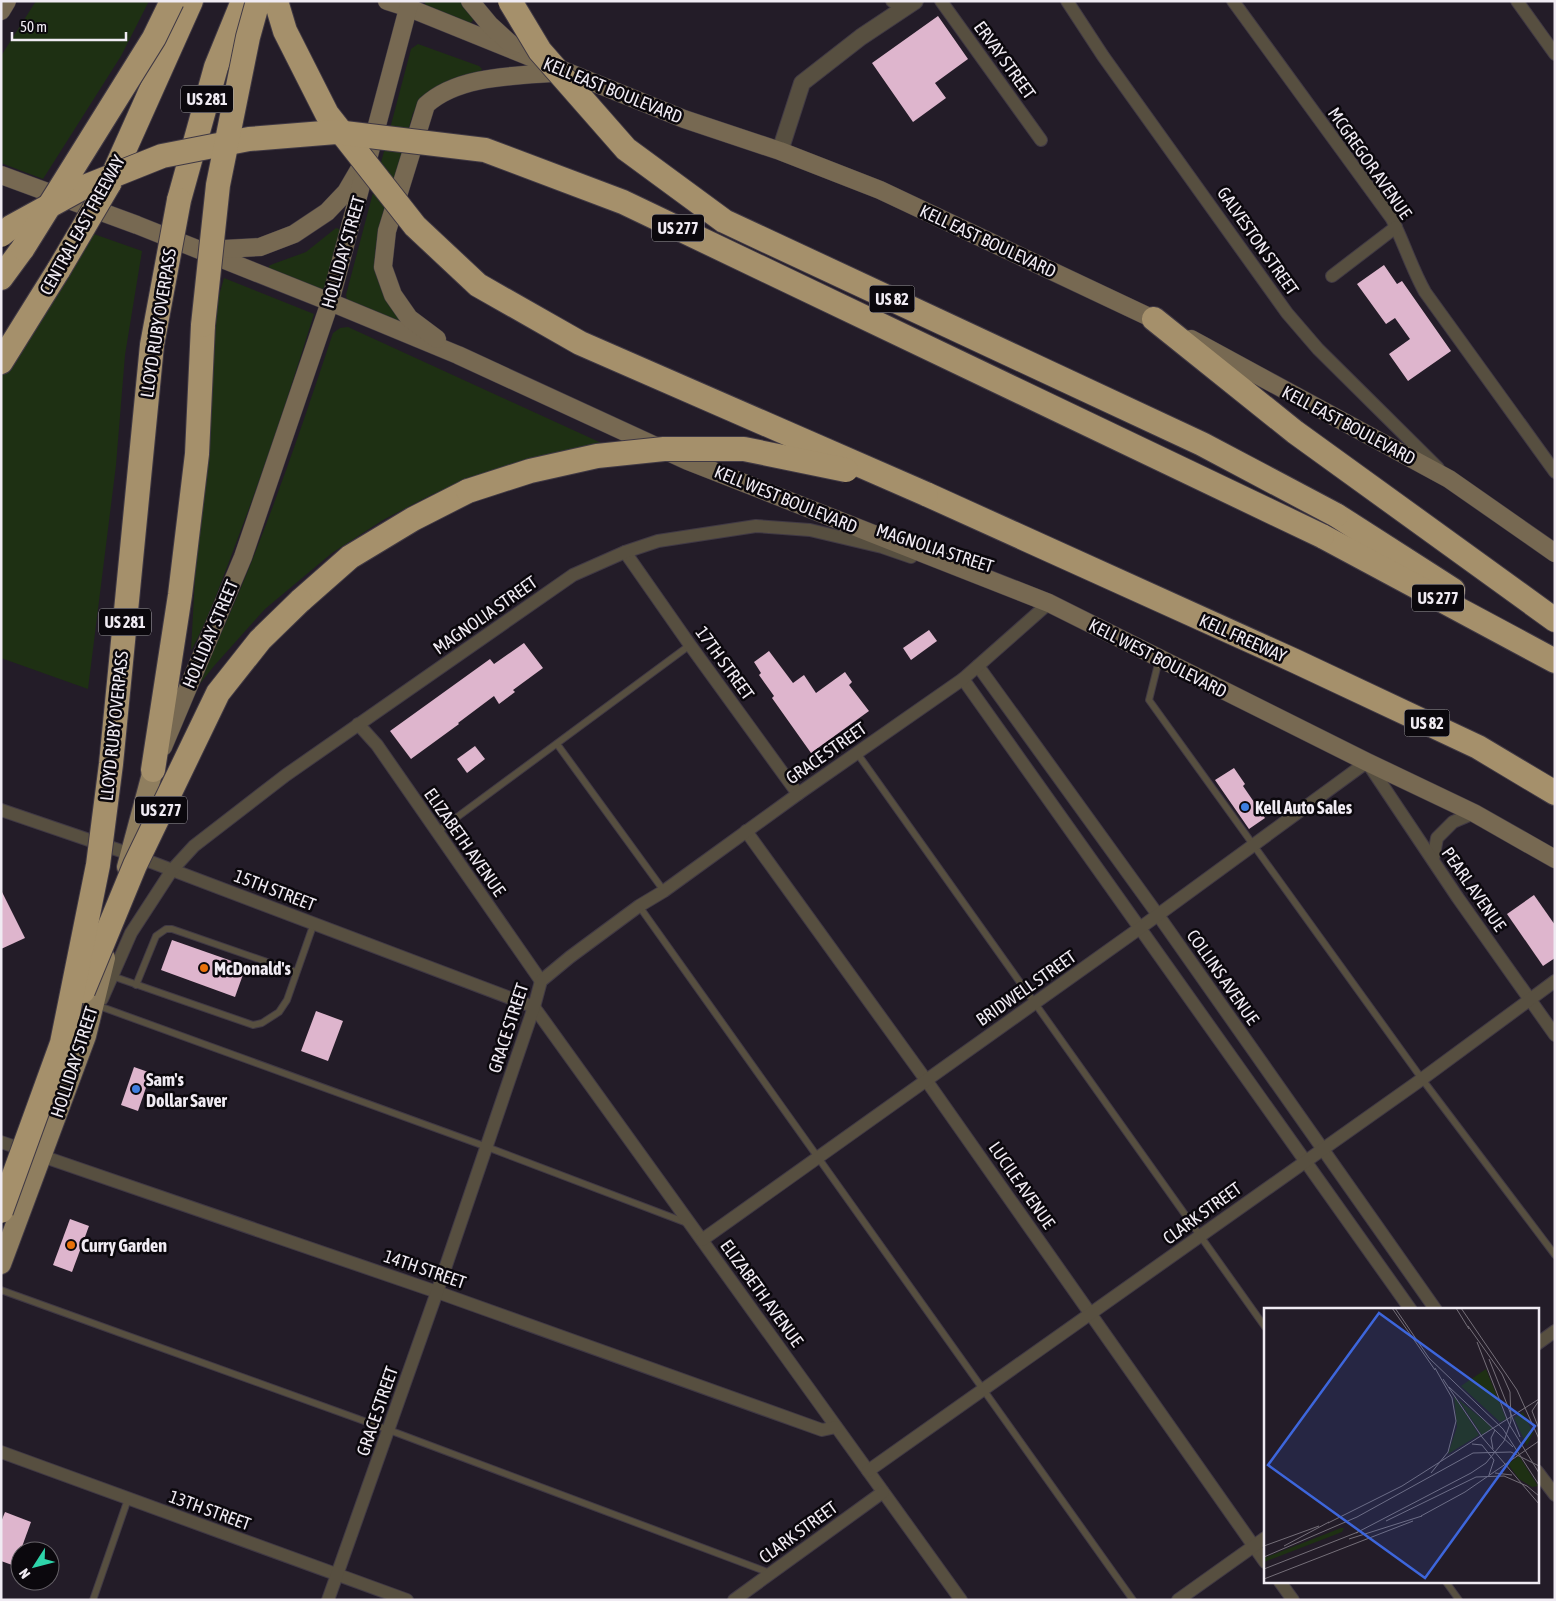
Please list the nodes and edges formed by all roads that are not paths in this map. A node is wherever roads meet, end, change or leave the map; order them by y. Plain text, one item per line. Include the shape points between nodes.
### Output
1 (7, 1) edge
2 (172, 1) edge
3 (190, 1) edge
4 (243, 1) edge
5 (258, 1) edge
6 (276, 1) edge
7 (387, 1) edge
8 (470, 1) edge
9 (510, 1) edge
10 (941, 1) edge
11 (1067, 1) edge
12 (1233, 1) edge
13 (1516, 1) edge
14 (903, 4) edge
15 (410, 5) edge
16 (1, 11) edge
17 (521, 53) junction
18 (1555, 54) edge
19 (567, 72) junction
20 (1041, 140) dead end
21 (373, 144) junction
22 (780, 151) junction
23 (1, 175) edge
24 (1396, 227) junction
25 (1, 235) edge
26 (199, 250) junction
27 (1332, 276) dead end
28 (1, 278) edge
29 (330, 302) junction
30 (1154, 319) junction
31 (458, 355) junction
32 (1, 362) edge
33 (1555, 472) edge
34 (1449, 479) junction
35 (926, 494) junction
36 (625, 552) junction
37 (1555, 553) edge
38 (1049, 603) junction
39 (1555, 620) edge
40 (690, 646) junction
41 (1555, 657) edge
42 (1160, 658) junction
43 (1555, 661) edge
44 (978, 666) junction
45 (963, 679) junction
46 (358, 724) junction
47 (557, 744) junction
48 (857, 753) junction
49 (1367, 762) junction
50 (153, 770) junction
51 (1555, 793) edge
52 (798, 794) junction
53 (1, 810) edge
54 (1474, 813) junction
55 (437, 832) junction
56 (746, 832) junction
57 (1254, 845) junction
58 (130, 854) junction
59 (1555, 859) edge
60 (1433, 860) junction
61 (172, 870) junction
62 (664, 891) junction
63 (639, 906) junction
64 (1158, 915) junction
65 (314, 923) junction
66 (1140, 928) junction
67 (296, 972) junction
68 (112, 976) junction
69 (1555, 981) edge
70 (541, 982) junction
71 (136, 984) junction
72 (1530, 999) junction
73 (1034, 1004) junction
74 (99, 1006) junction
75 (534, 1007) junction
76 (1555, 1035) edge
77 (86, 1036) junction
78 (62, 1043) junction
79 (1422, 1079) junction
80 (926, 1080) junction
81 (1, 1142) edge
82 (487, 1147) junction
83 (1322, 1149) junction
84 (42, 1157) junction
85 (818, 1157) junction
86 (1305, 1161) junction
87 (1, 1211) edge
88 (691, 1224) junction
89 (1200, 1236) junction
90 (702, 1240) junction
91 (1555, 1256) edge
92 (1, 1264) edge
93 (1, 1290) edge
94 (437, 1292) junction
95 (1411, 1308) edge
96 (1435, 1308) edge
97 (1091, 1314) junction
98 (1264, 1326) edge
99 (1555, 1331) edge
100 (1538, 1343) edge
101 (984, 1390) junction
102 (836, 1427) junction
103 (389, 1430) junction
104 (1, 1452) edge
105 (868, 1471) junction
106 (1538, 1471) edge
107 (883, 1492) junction
108 (1555, 1495) edge
109 (128, 1499) junction
110 (1264, 1539) edge
111 (1253, 1546) junction
112 (1264, 1561) edge
113 (338, 1574) junction
114 (770, 1574) junction
115 (1281, 1584) edge
116 (1447, 1584) edge
117 (93, 1600) edge
118 (328, 1600) edge
119 (406, 1600) edge
120 (734, 1600) edge
121 (960, 1600) edge
122 (1133, 1600) edge
123 (1178, 1600) edge
124 (1293, 1600) edge
125 (1458, 1600) edge

1 - 16 main road
2 - 28 highway, bridge via 154,38 24,248
3 - 32 highway, CENTRAL EAST FREEWAY / US 281, bridge via 109,184
4 - 78 highway, LLOYD RUBY OVERPASS / US 281, bridge via 216,67 179,200 152,345 112,764 98,865
5 - 50 highway, bridge via 218,184 203,325 197,454 180,595
6 - 35 highway, US 82, bridge via 285,31 327,114 415,226 478,285 580,343
7 - 15 main road, KELL EAST BOULEVARD
8 - 17 main road via 490,25
9 - 41 highway, US 82, bridge via 540,51 626,149 724,221 1202,444 1336,516
10 - 20 street, ERVAY STREET
11 - 34 street, GALVESTON STREET via 1288,313 1358,391
12 - 24 street, MCGREGOR AVENUE
13 - 18 street
14 - 22 street via 802,83
15 - 17 main road, KELL EAST BOULEVARD
15 - 21 main road, HOLLIDAY STREET
17 - 19 main road, KELL EAST BOULEVARD
19 - 22 main road, KELL EAST BOULEVARD via 684,119
19 - 31 main road via 465,83 435,96 426,105 387,231 383,267 392,295 409,318
21 - 26 main road via 346,192 327,212 294,234 260,247
21 - 29 main road, HOLLIDAY STREET
22 - 30 main road, KELL EAST BOULEVARD via 880,190
23 - 26 main road, KELL WEST BOULEVARD
24 - 27 street
24 - 33 street, MCGREGOR AVENUE via 1425,292
25 - 43 highway, US 277, bridge via 82,188 162,156 249,139 336,132 485,150 623,202 1322,536
26 - 29 main road, KELL WEST BOULEVARD
29 - 31 main road, KELL WEST BOULEVARD
29 - 50 main road, HOLLIDAY STREET via 243,557
30 - 34 main road, KELL EAST BOULEVARD
30 - 39 highway via 1295,432
31 - 38 main road, KELL WEST BOULEVARD via 688,461
34 - 37 main road, KELL EAST BOULEVARD
35 - 51 highway, KELL FREEWAY / US 82 via 1478,746
35 - 78 highway, US 277, bridge via 842,469 744,449 664,449 596,456 468,490 350,557 260,640 218,693 135,864
36 - 38 street, MAGNOLIA STREET via 658,541 756,526 810,530 882,548
36 - 40 street, 17TH STREET
36 - 46 street, MAGNOLIA STREET via 573,575
38 - 42 main road, KELL WEST BOULEVARD
38 - 44 street, GRACE STREET
40 - 47 lane
40 - 52 street, 17TH STREET
42 - 49 main road, KELL WEST BOULEVARD
42 - 57 lane via 1149,700
44 - 45 street, GRACE STREET
44 - 64 street, COLLINS AVENUE
45 - 48 street, GRACE STREET
45 - 66 street
46 - 55 street, ELIZABETH AVENUE via 377,745
46 - 61 street, MAGNOLIA STREET via 194,846
47 - 55 lane
47 - 62 lane
48 - 52 street, GRACE STREET
48 - 73 lane
49 - 54 main road, KELL WEST BOULEVARD
49 - 57 street, BRIDWELL STREET
49 - 60 street, PEARL AVENUE
50 - 58 main road, HOLLIDAY STREET
52 - 56 street, GRACE STREET
53 - 58 street, 15TH STREET
54 - 59 main road, KELL WEST BOULEVARD
54 - 60 street via 1453,822 1437,838
55 - 70 street, ELIZABETH AVENUE
56 - 62 street, GRACE STREET
56 - 80 street, LUCILE AVENUE
57 - 64 street, BRIDWELL STREET
57 - 79 lane
58 - 61 street, 15TH STREET
58 - 77 main road, HOLLIDAY STREET
60 - 72 street, PEARL AVENUE
61 - 65 street, 15TH STREET
61 - 68 street, MAGNOLIA STREET via 131,932
62 - 63 street, GRACE STREET
63 - 70 street, GRACE STREET via 570,956
63 - 85 lane
64 - 66 street, BRIDWELL STREET
64 - 83 street, COLLINS AVENUE
65 - 67 lane
65 - 75 street, 15TH STREET
66 - 73 street, BRIDWELL STREET
66 - 86 street
67 - 71 lane via 288,1000 279,1012 258,1025
67 - 71 lane via 166,929 156,936
68 - 71 lane
68 - 74 street, MAGNOLIA STREET
69 - 72 street, CLARK STREET
70 - 75 street, GRACE STREET
72 - 76 street, PEARL AVENUE
72 - 79 street, CLARK STREET
73 - 80 street, BRIDWELL STREET
73 - 89 lane
74 - 77 street, MAGNOLIA STREET
74 - 82 lane
75 - 82 street, GRACE STREET
75 - 88 street, ELIZABETH AVENUE
77 - 84 main road, HOLLIDAY STREET
78 - 87 highway, LLOYD RUBY OVERPASS / US 277, bridge
79 - 83 street, CLARK STREET
79 - 91 lane
80 - 85 street, BRIDWELL STREET
80 - 97 street, LUCILE AVENUE
81 - 84 street, 14TH STREET
82 - 88 lane
82 - 94 street, GRACE STREET
83 - 86 street, CLARK STREET
83 - 96 street, COLLINS AVENUE
84 - 92 main road, HOLLIDAY STREET
84 - 94 street, 14TH STREET
85 - 90 street, BRIDWELL STREET
85 - 101 lane
86 - 89 street, CLARK STREET
86 - 95 street
88 - 90 street, ELIZABETH AVENUE
89 - 97 street, CLARK STREET
89 - 98 lane
90 - 102 street, ELIZABETH AVENUE
93 - 103 lane
94 - 102 street, 14TH STREET via 822,1430
94 - 103 street, GRACE STREET
97 - 101 street, CLARK STREET
97 - 111 street, LUCILE AVENUE
99 - 100 street
101 - 105 street, CLARK STREET
101 - 122 lane
102 - 105 street, ELIZABETH AVENUE
103 - 113 street, GRACE STREET
103 - 114 lane
104 - 109 street, 13TH STREET
105 - 107 street, ELIZABETH AVENUE
106 - 108 street
107 - 114 street, CLARK STREET
107 - 121 street, ELIZABETH AVENUE
109 - 113 street, 13TH STREET
109 - 117 lane
110 - 111 street
111 - 112 street, LUCILE AVENUE
111 - 123 street
113 - 118 street, GRACE STREET
113 - 119 street, 13TH STREET
114 - 120 street, CLARK STREET
115 - 124 street
116 - 125 lane

